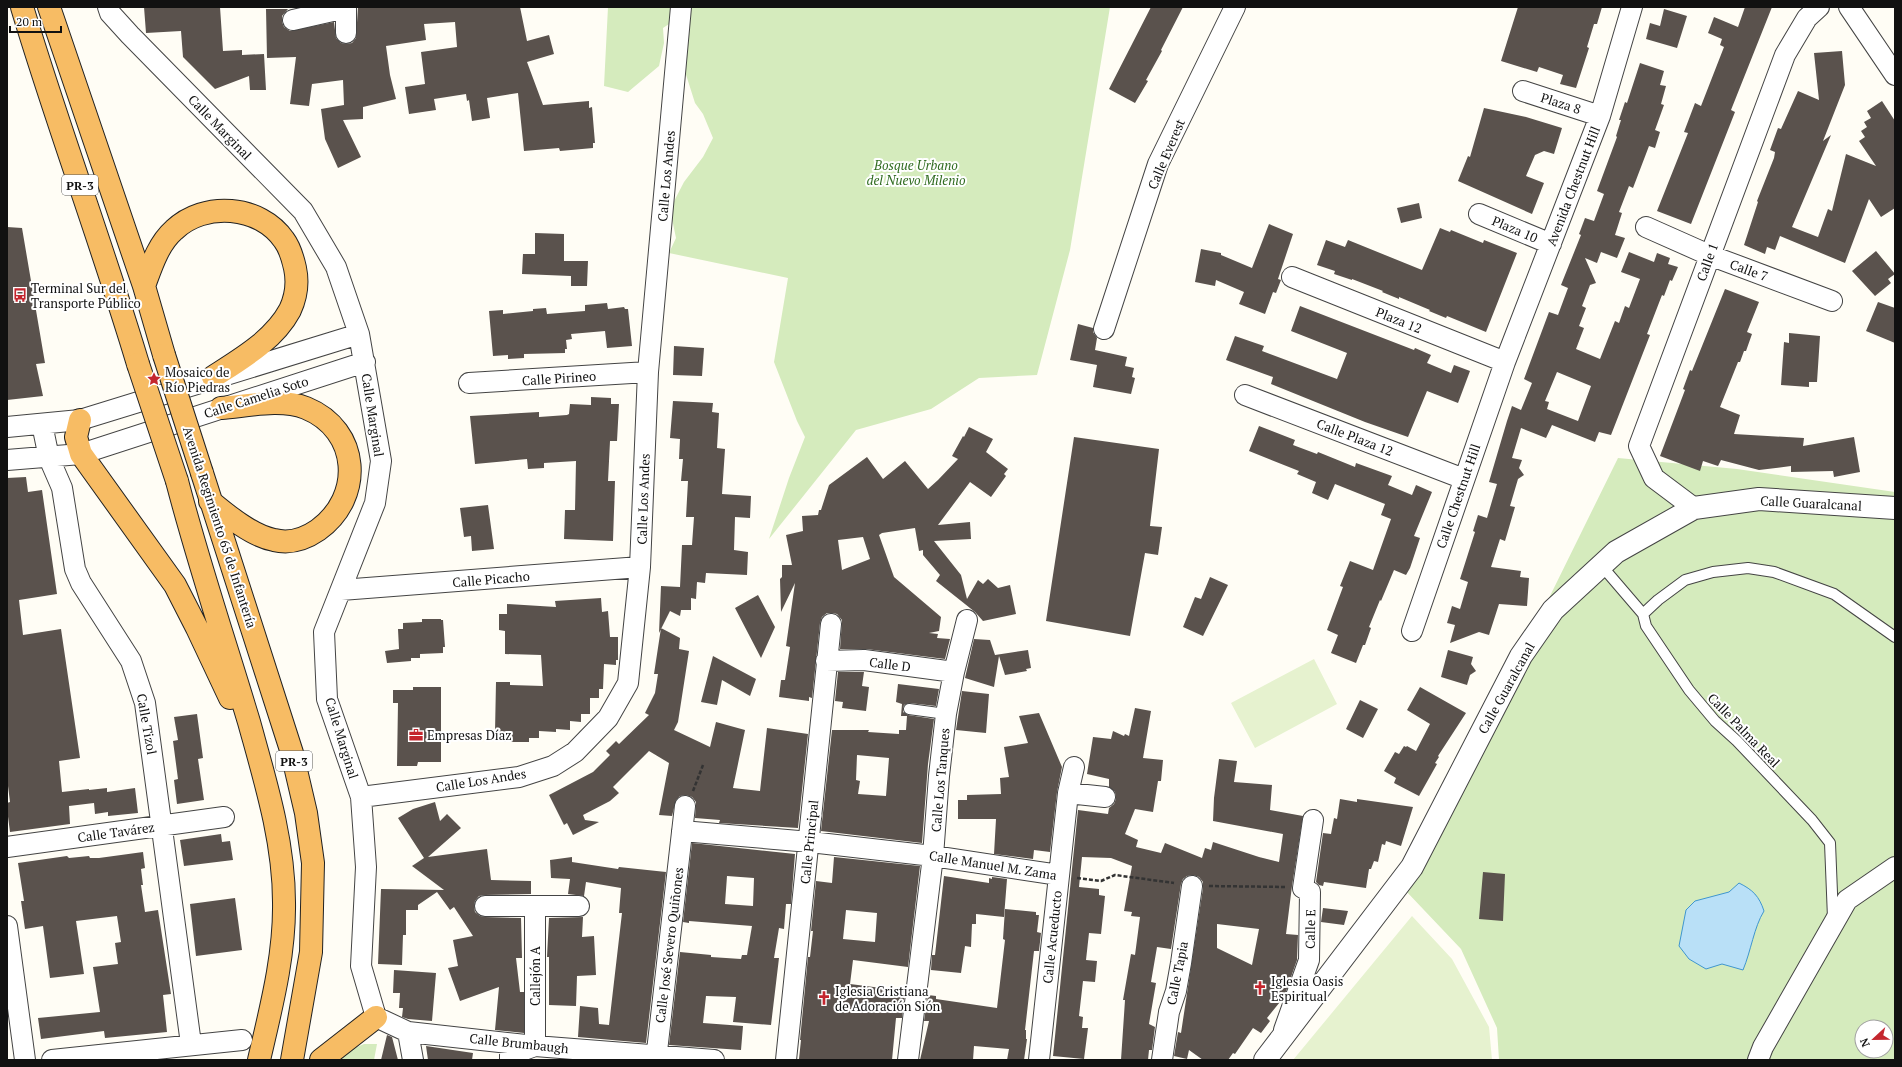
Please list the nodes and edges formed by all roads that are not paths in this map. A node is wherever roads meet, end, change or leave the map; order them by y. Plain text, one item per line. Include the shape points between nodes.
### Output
1 (22, 7) edge
2 (49, 7) edge
3 (108, 7) edge
4 (681, 7) edge
5 (1235, 7) edge
6 (1632, 7) edge
7 (1819, 7) edge
8 (1849, 7) edge
9 (346, 8) edge
10 (292, 20) dead end
11 (346, 33) dead end
12 (1895, 76) edge
13 (1523, 91) dead end
14 (1600, 116) junction
15 (1479, 214) dead end
16 (1646, 227) dead end
17 (1551, 244) junction
18 (1709, 255) junction
19 (1292, 277) dead end
20 (144, 286) junction
21 (1832, 300) dead end
22 (1104, 329) dead end
23 (360, 334) junction
24 (365, 362) junction
25 (1505, 362) junction
26 (648, 372) junction
27 (213, 378) junction
28 (469, 383) dead end
29 (1245, 395) dead end
30 (221, 408) junction
31 (80, 420) junction
32 (42, 424) junction
33 (7, 427) edge
34 (81, 454) junction
35 (49, 458) junction
36 (7, 460) edge
37 (1464, 479) junction
38 (210, 500) junction
39 (1891, 505) edge
40 (1694, 508) junction
41 (1601, 565) junction
42 (640, 567) junction
43 (341, 590) junction
44 (1643, 614) junction
45 (967, 620) dead end
46 (831, 624) dead end
47 (1412, 631) dead end
48 (1895, 637) edge
49 (826, 661) junction
50 (954, 672) junction
51 (909, 709) dead end
52 (946, 714) junction
53 (260, 763) junction
54 (1074, 767) dead end
55 (1068, 793) junction
56 (360, 797) junction
57 (1105, 797) dead end
58 (685, 806) road end
59 (224, 817) dead end
60 (1313, 820) dead end
61 (162, 825) junction
62 (682, 831) junction
63 (810, 842) junction
64 (7, 847) edge
65 (933, 856) junction
66 (1895, 867) edge
67 (1059, 876) junction
68 (1192, 886) road end
69 (485, 906) dead end
70 (579, 906) dead end
71 (535, 907) junction
72 (1834, 924) junction
73 (7, 926) edge
74 (376, 1017) junction
75 (408, 1032) junction
76 (1282, 1038) junction
77 (242, 1040) dead end
78 (191, 1044) junction
79 (534, 1046) junction
80 (656, 1057) edge
81 (25, 1060) edge
82 (52, 1060) edge
83 (259, 1060) edge
84 (292, 1060) edge
85 (321, 1060) edge
86 (413, 1060) edge
87 (510, 1060) edge
88 (714, 1060) edge
89 (786, 1060) edge
90 (908, 1060) edge
91 (1039, 1060) edge
92 (1162, 1060) edge
93 (1265, 1060) edge
94 (1758, 1060) edge

1 - 53 highway, Avenida Regimiento 65 de Infantería / PR-3, bridge via 177,481
2 - 20 highway, Avenida Regimiento 65 de Infantería / PR-3
3 - 23 street, Calle Marginal via 110,13 130,35 303,211 336,267
4 - 26 street, Calle Los Andes
5 - 22 street, Calle Everest via 1158,164
6 - 14 street, Avenida Chestnut Hill
7 - 18 street, Calle 1 via 1807,18 1785,55
8 - 12 street
9 - 10 street
9 - 11 street
13 - 14 street, Plaza 8
14 - 17 street, Avenida Chestnut Hill
15 - 17 street, Plaza 10
16 - 18 street, Calle 7
17 - 25 street, Avenida Chestnut Hill
18 - 21 street, Calle 7
18 - 40 street, Calle 1 via 1639,446 1654,478
19 - 25 street, Plaza 12
20 - 27 highway via 154,258 173,230 198,215 232,210 245,213 257,217 285,240 296,272 294,300 289,310 270,335
20 - 38 highway, Avenida Regimiento 65 de Infantería / PR-3, bridge
23 - 24 street, Calle Marginal
23 - 27 street
24 - 30 street, Calle Camelia Soto
24 - 43 street, Calle Marginal via 381,461 375,503
25 - 37 street, Calle Chestnut Hill
26 - 28 street, Calle Pirineo
26 - 42 street, Calle Los Andes
27 - 31 street
29 - 37 street, Calle Plaza 12
30 - 34 street, Calle Camelia Soto
30 - 38 highway via 290,405 305,407 327,419 343,440 349,462 348,489 341,507 327,523 311,535 292,541 274,540 254,531 236,521
31 - 32 street
31 - 34 highway via 76,437
32 - 33 street
32 - 35 street, Calle Tizol
34 - 35 street, Calle Camelia Soto
34 - 53 highway via 175,584
35 - 36 street, Calle Camelia Soto
35 - 61 street, Calle Tizol via 62,488 75,569 81,583 131,661 145,703
37 - 47 street, Calle Chestnut Hill
38 - 84 highway, Avenida Regimiento 65 de Infantería / PR-3 via 292,753 306,813 313,863 311,952
39 - 40 street, Calle Guaralcanal via 1759,500
40 - 41 street, Calle Guaralcanal via 1616,552
41 - 44 lane, Calle Palma Real
41 - 76 street, Calle Guaralcanal via 1554,610 1521,656 1412,867
42 - 43 street, Calle Picacho
42 - 56 street, Calle Los Andes via 628,683 608,718 575,752 553,766 519,777
43 - 56 street, Calle Marginal via 324,632 327,699
44 - 48 lane via 1685,580 1713,572 1748,568 1774,572 1834,594
44 - 72 lane, Calle Palma Real via 1646,626 1689,690 1715,721 1812,820 1830,843
45 - 50 street, Calle Los Tanques
46 - 49 street, Calle Principal
49 - 50 street, Calle D via 864,660
49 - 63 street, Calle Principal
50 - 52 street, Calle Los Tanques
51 - 52 lane
52 - 65 street, Calle Los Tanques
53 - 83 highway, Avenida Regimiento 65 de Infantería / PR-3 via 274,821 284,902 282,950
54 - 55 street, Calle Acueducto
55 - 57 street
55 - 67 street, Calle Acueducto
56 - 74 street, Calle Marginal via 366,867 361,966
58 - 62 street, Calle José Severo Quiñones
59 - 61 street, Calle Tavárez
60 - 76 street, Calle E via 1303,888 1310,892 1309,960
61 - 64 street, Calle Tavárez
61 - 78 street, Calle Tizol
62 - 63 street, Calle Manuel M. Zama
62 - 80 street, Calle José Severo Quiñones
63 - 65 street, Calle Manuel M. Zama
63 - 89 street, Calle Principal
65 - 67 street, Calle Manuel M. Zama
65 - 90 street, Calle Los Tanques
66 - 72 street via 1848,900
67 - 91 street, Calle Acueducto
68 - 92 street, Calle Tapia via 1181,963 1169,1012
69 - 71 street
70 - 71 street
71 - 79 street, Callejón A
72 - 94 street
73 - 81 street
74 - 75 street, Calle Brumbaugh
74 - 85 highway
75 - 79 street, Calle Brumbaugh
75 - 86 street
76 - 93 street, Calle Guaralcanal
77 - 78 street
78 - 82 street
79 - 80 street, Calle Brumbaugh
79 - 87 street via 510,1055
80 - 88 street, Calle Brumbaugh

